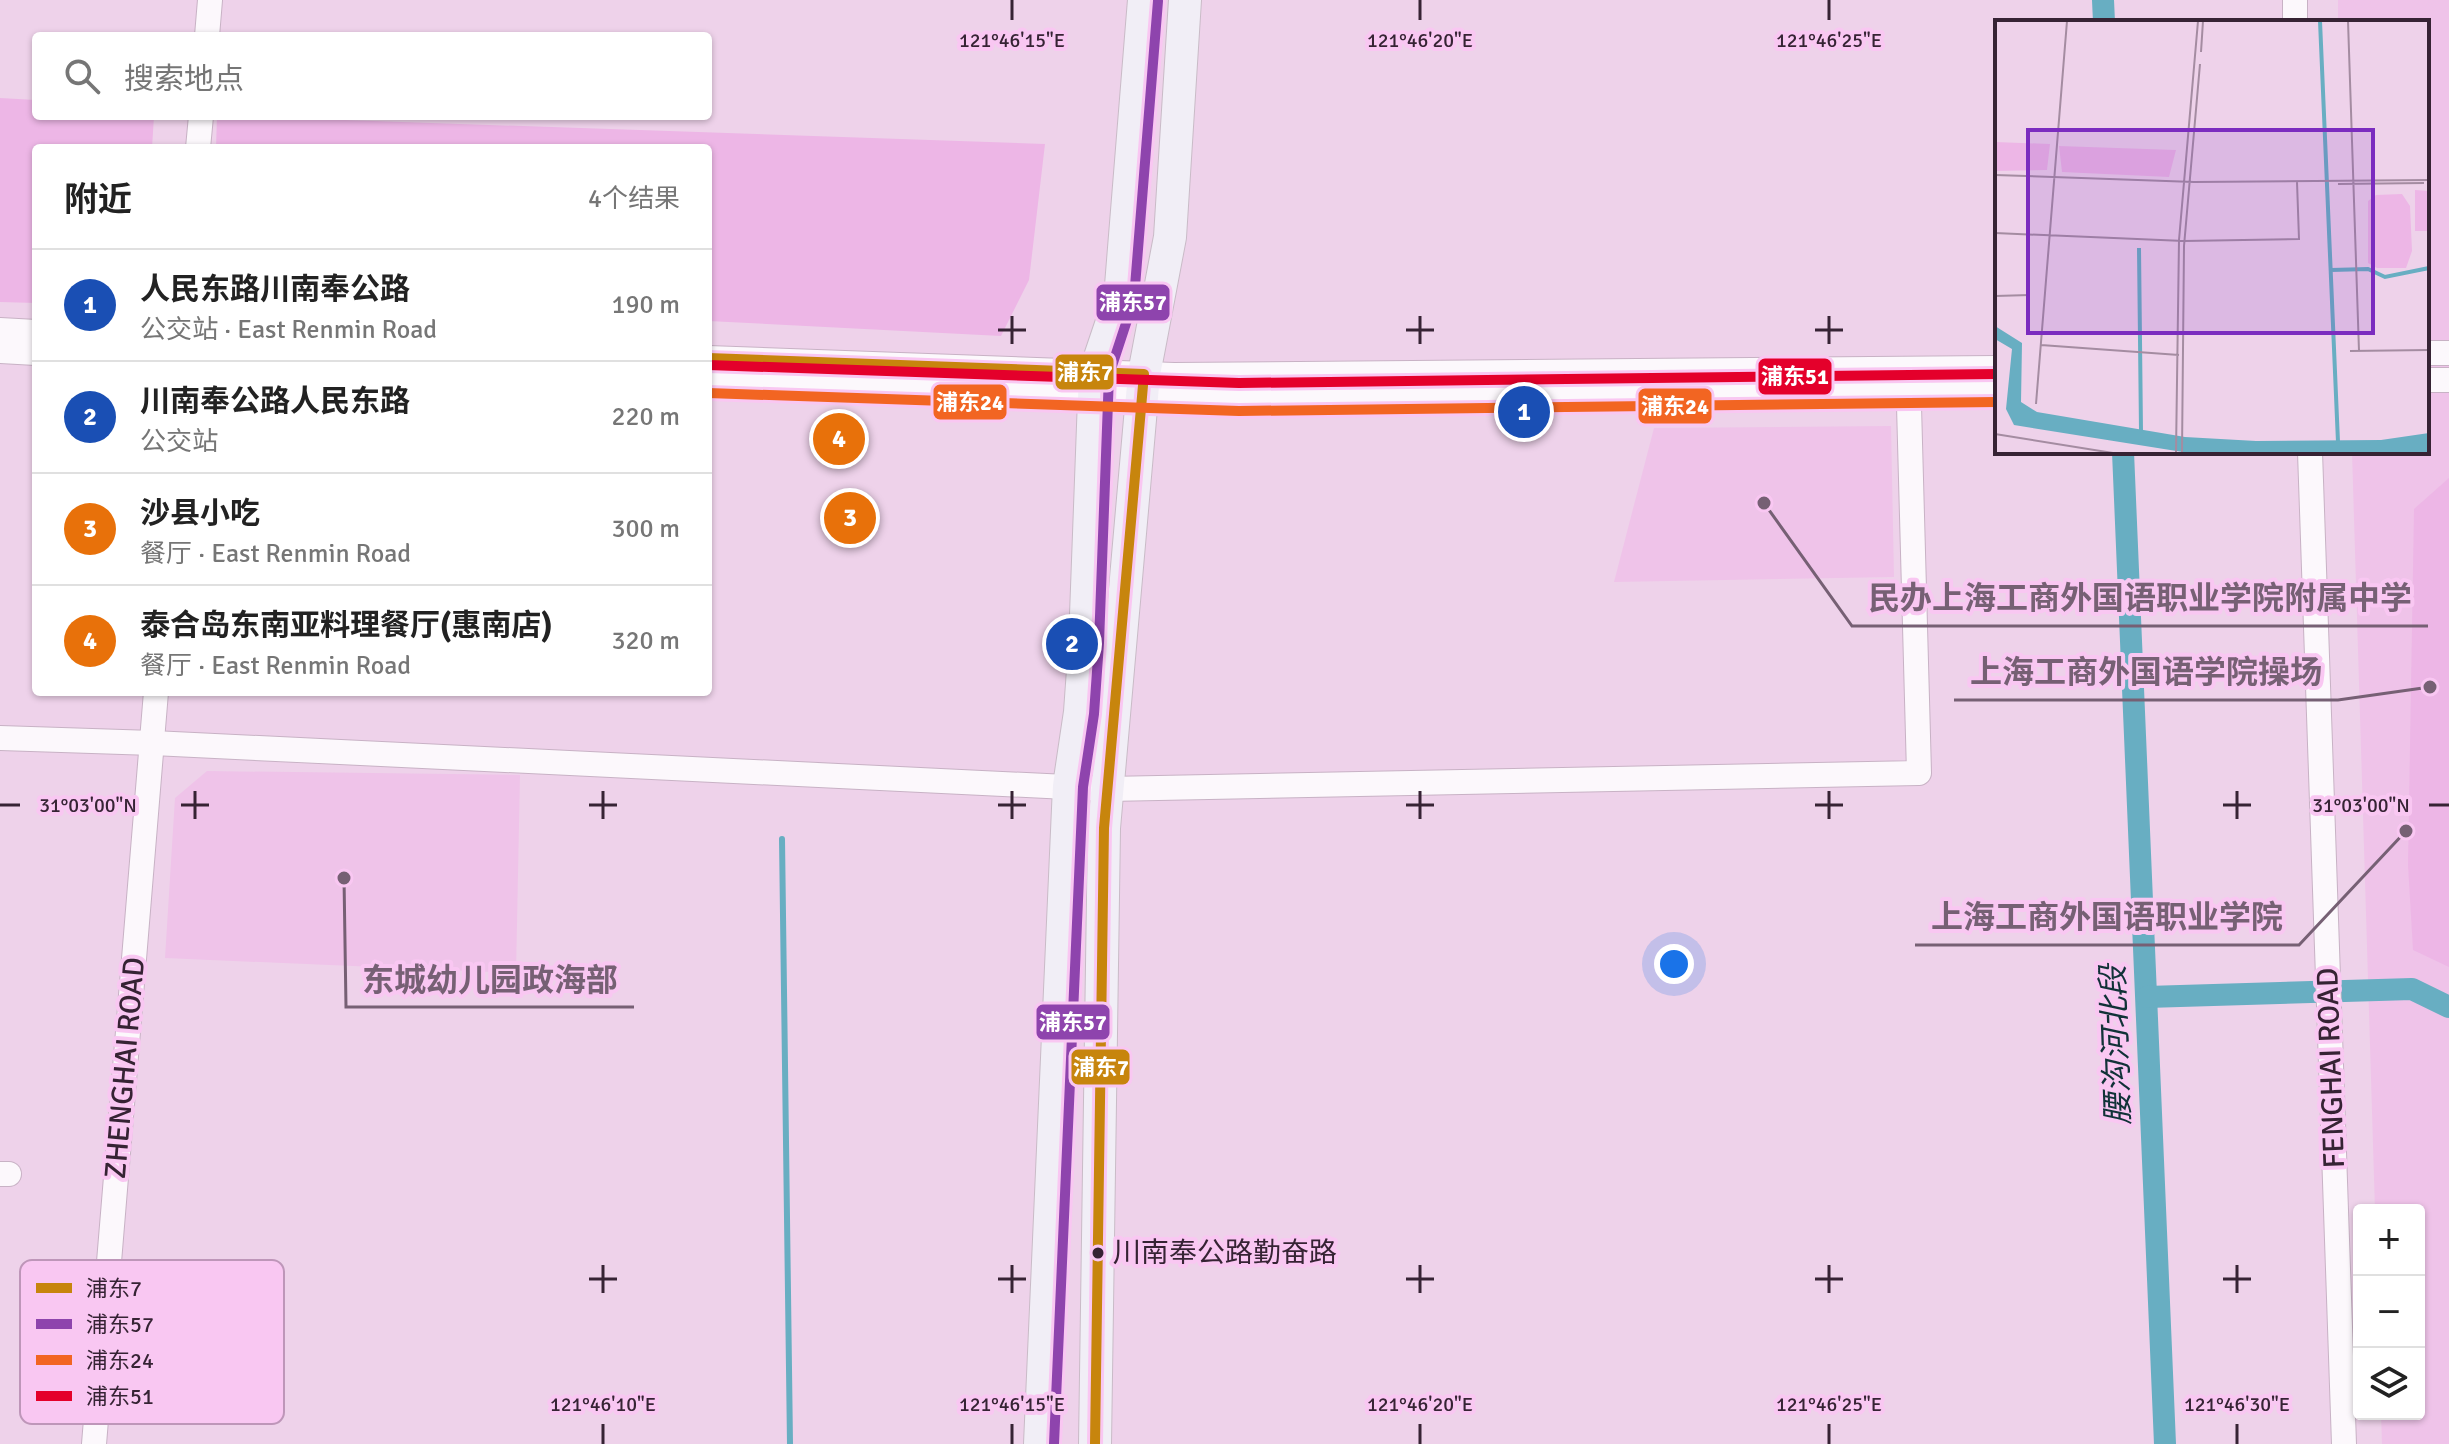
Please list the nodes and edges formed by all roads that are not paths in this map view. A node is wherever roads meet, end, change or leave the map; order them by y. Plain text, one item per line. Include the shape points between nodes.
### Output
1 (210, 0) edge
2 (1144, 0) edge
3 (1185, 0) edge
4 (207, 32) edge
5 (201, 120) edge
6 (198, 144) edge
7 (0, 330) edge
8 (32, 332) edge
9 (0, 351) edge
10 (32, 353) edge
11 (712, 358) edge
12 (1995, 368) edge
13 (712, 379) edge
14 (1908, 379) junction
15 (1095, 383) junction
16 (1143, 384) junction
17 (1995, 388) edge
18 (2310, 454) edge
19 (156, 696) edge
20 (0, 738) edge
21 (153, 743) junction
22 (1069, 786) junction
23 (1108, 789) junction
24 (109, 1260) edge
25 (96, 1424) edge
26 (94, 1444) edge
27 (1040, 1444) edge
28 (1095, 1444) edge
29 (2344, 1444) edge

1 - 4 street
2 - 15 main road via 1120,298
3 - 16 main road via 1170,237
5 - 6 street
7 - 8 street
9 - 10 street
11 - 15 street
12 - 14 street
13 - 15 street
14 - 16 street via 1239,397
14 - 17 street
14 - 23 street via 1919,773
15 - 16 street
15 - 22 main road via 1085,642
16 - 23 main road
18 - 29 street, FENGHAI ROAD
19 - 21 street, ZHENGHAI ROAD
20 - 21 street
21 - 22 street
21 - 24 street, ZHENGHAI ROAD
22 - 23 street
22 - 27 main road
23 - 28 main road
25 - 26 street, ZHENGHAI ROAD

